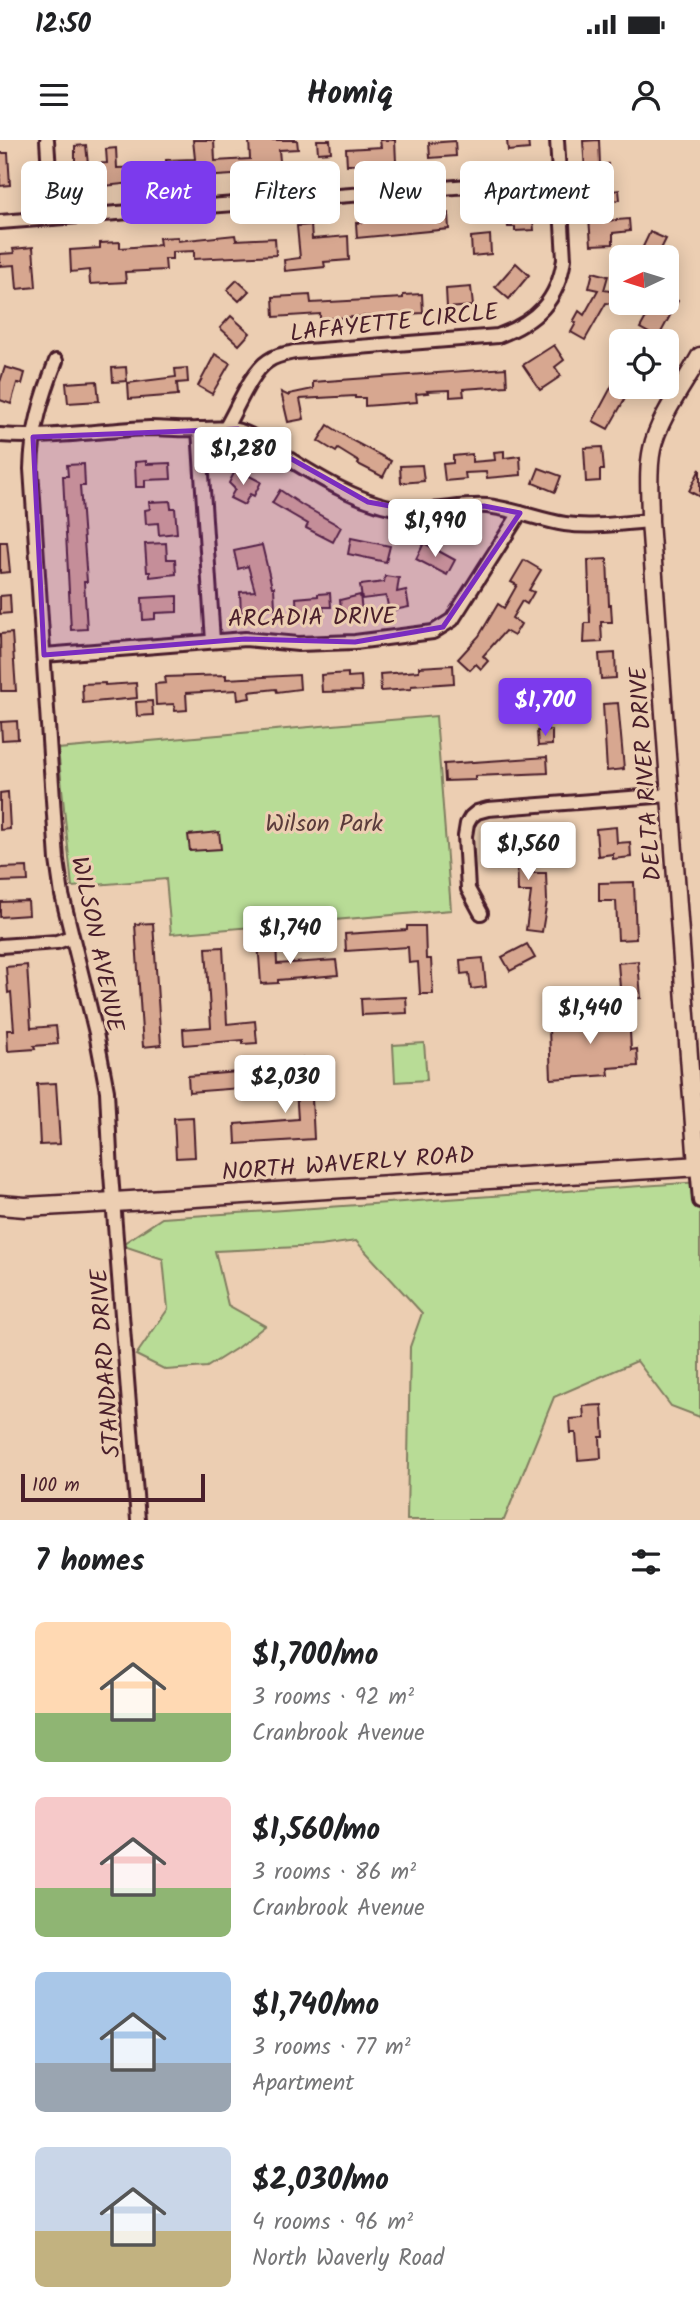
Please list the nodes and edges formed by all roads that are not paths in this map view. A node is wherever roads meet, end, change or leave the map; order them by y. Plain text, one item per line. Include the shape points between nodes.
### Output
1 (47, 140) edge
2 (557, 140) edge
3 (48, 161) edge
4 (558, 161) edge
5 (460, 187) edge
6 (107, 214) edge
7 (21, 220) edge
8 (0, 222) edge
9 (562, 224) edge
10 (700, 356) edge
11 (55, 361) dead end
12 (226, 428) junction
13 (199, 429) junction
14 (0, 435) edge
15 (33, 437) junction
16 (520, 513) junction
17 (650, 521) junction
18 (213, 641) junction
19 (44, 655) junction
20 (669, 795) junction
21 (481, 913) dead end
22 (71, 937) junction
23 (0, 946) edge
24 (698, 1166) edge
25 (700, 1201) edge
26 (114, 1202) junction
27 (0, 1205) edge
28 (138, 1520) edge

1 - 3 street
2 - 4 street, LAFAYETTE CIRCLE
5 - 6 street
7 - 8 street
9 - 12 street, LAFAYETTE CIRCLE via 564,259 555,292 535,317 517,329 498,336 278,355 256,374
10 - 17 street, DELTA RIVER DRIVE via 652,448
11 - 15 street, WILSON AVENUE
12 - 13 street
12 - 16 street via 250,435 368,502 411,510 484,506
13 - 15 street
13 - 18 street
14 - 15 street
15 - 19 street, WILSON AVENUE via 31,469
16 - 17 street via 568,524
16 - 18 street, ARCADIA DRIVE via 452,620 433,632 355,642
17 - 20 street, DELTA RIVER DRIVE
18 - 19 street, ARCADIA DRIVE
19 - 22 street, WILSON AVENUE via 57,860
20 - 21 street via 477,812 467,824 465,836 468,889
20 - 24 street, DELTA RIVER DRIVE
22 - 23 street
22 - 26 street, WILSON AVENUE via 102,1060
24 - 25 street, DELTA RIVER DRIVE
24 - 26 main road, NORTH WAVERLY ROAD
26 - 27 main road, NORTH WAVERLY ROAD via 25,1208
26 - 28 street, STANDARD DRIVE

